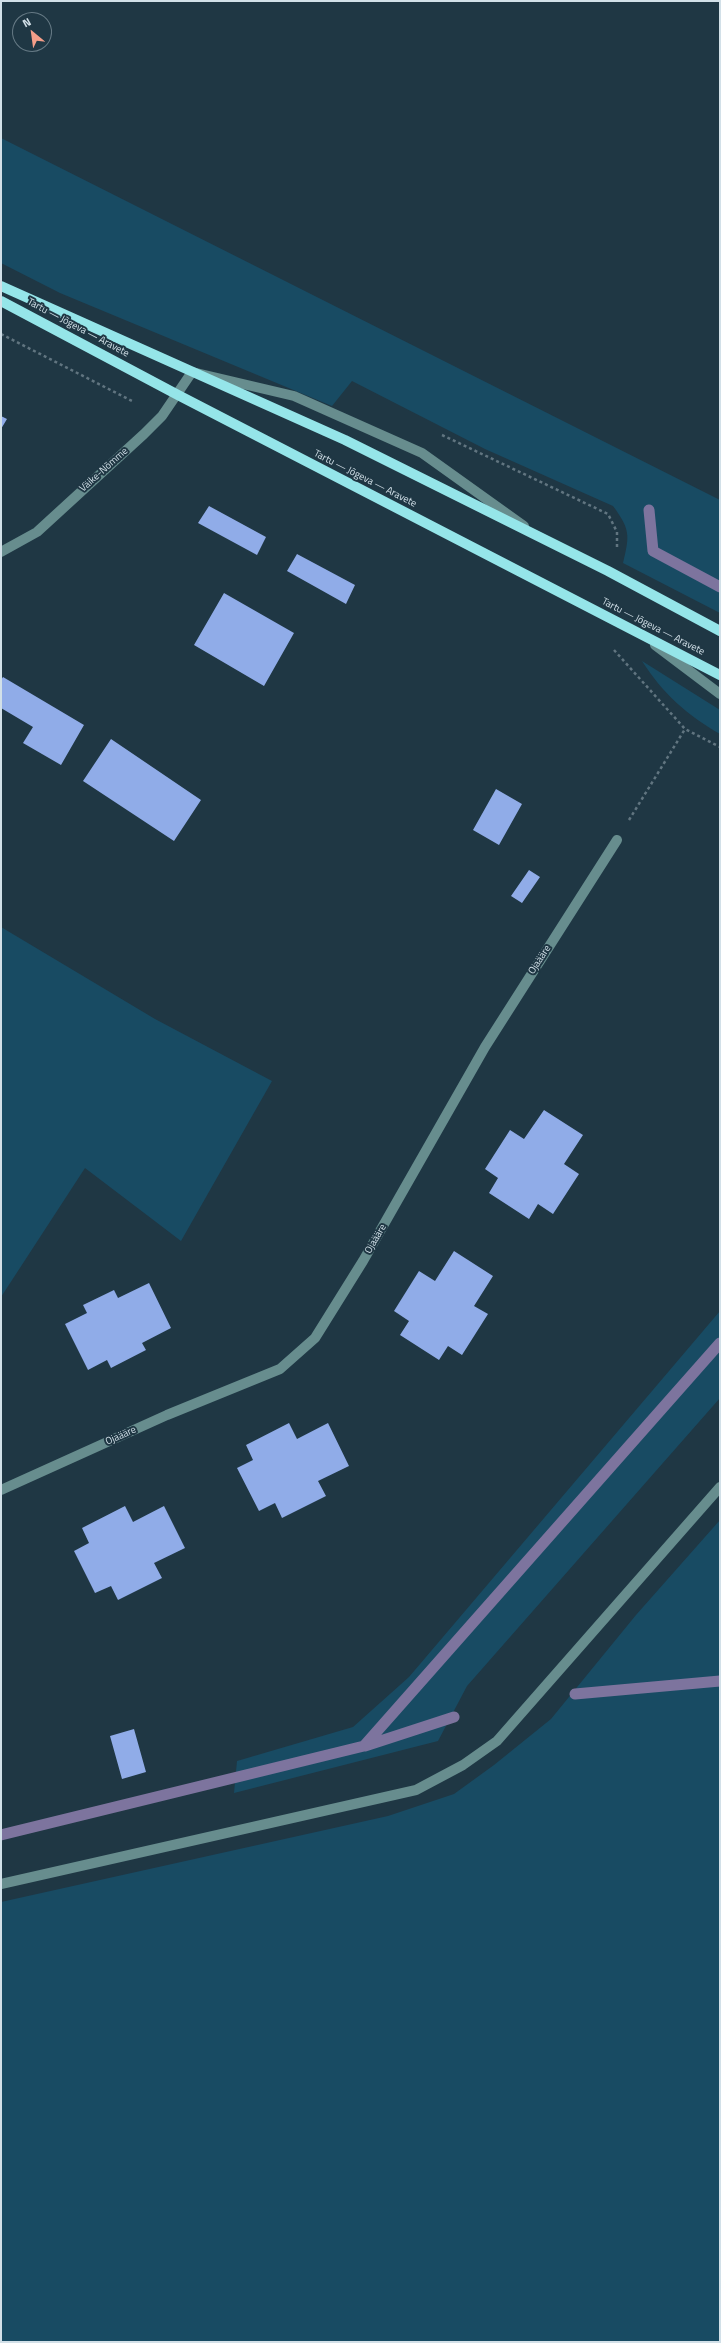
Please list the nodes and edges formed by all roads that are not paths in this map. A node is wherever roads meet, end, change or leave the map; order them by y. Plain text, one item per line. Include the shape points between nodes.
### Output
1 (1, 286) edge
2 (1, 301) edge
3 (192, 372) junction
4 (178, 395) junction
5 (540, 538) junction
6 (1, 552) edge
7 (720, 631) edge
8 (642, 635) junction
9 (720, 675) edge
10 (720, 694) edge
11 (617, 840) road end
12 (720, 1487) edge
13 (1, 1490) edge
14 (1, 1884) edge

1 - 3 main road, Tartu — Jõgeva — Aravete
2 - 4 main road, Tartu — Jõgeva — Aravete
3 - 4 street, Väike-Nõmme
3 - 5 main road, Tartu — Jõgeva — Aravete via 345,440
3 - 5 street via 294,396 422,453
4 - 6 street, Väike-Nõmme via 162,416 36,532
4 - 8 main road, Tartu — Jõgeva — Aravete
5 - 7 main road, Tartu — Jõgeva — Aravete
8 - 9 main road, Tartu — Jõgeva — Aravete
8 - 10 street
11 - 13 street, Ojaääre via 485,1047 363,1261 315,1338 280,1369
12 - 14 street via 497,1741 463,1765 416,1790

